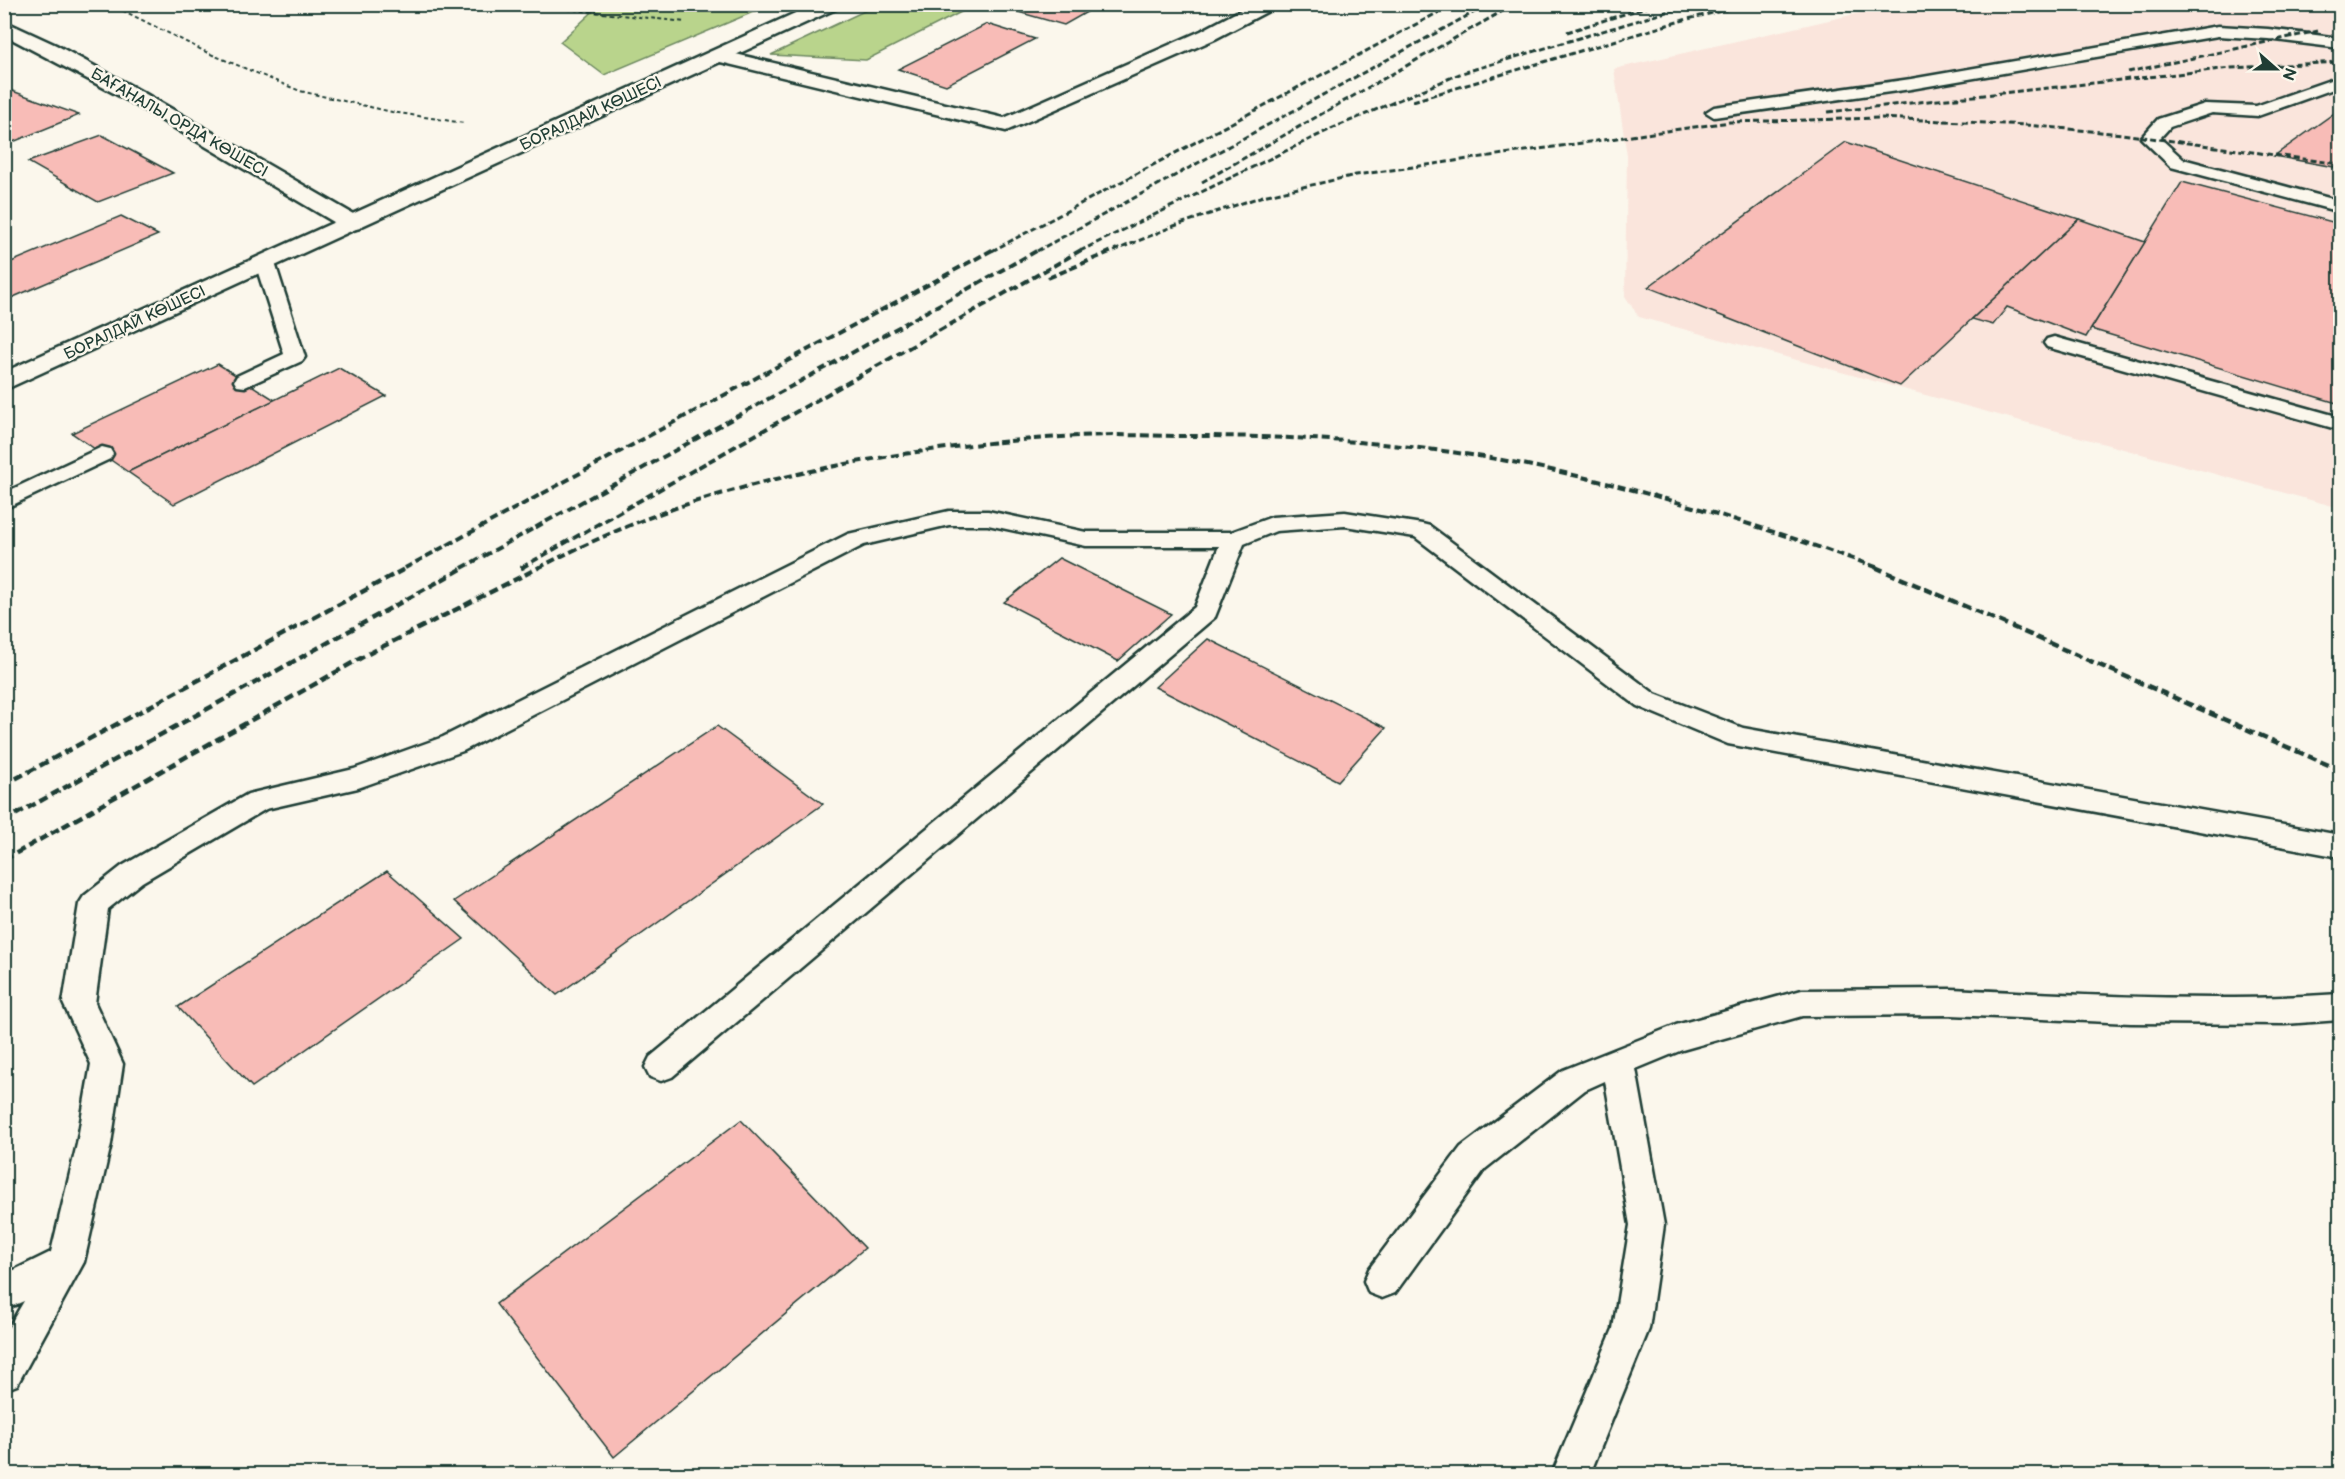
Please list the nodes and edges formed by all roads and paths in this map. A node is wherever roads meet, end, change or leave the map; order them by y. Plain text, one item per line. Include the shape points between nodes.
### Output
1 (110, 4) edge
2 (831, 4) edge
3 (1267, 4) edge
4 (4, 27) edge
5 (2340, 43) edge
6 (719, 56) junction
7 (2333, 84) dead end
8 (1714, 112) dead end
9 (468, 123) dead end
10 (2340, 207) edge
11 (352, 224) junction
12 (265, 263) junction
13 (2054, 343) dead end
14 (245, 381) dead end
15 (4, 382) edge
16 (2340, 424) edge
17 (102, 454) dead end
18 (4, 502) edge
19 (1234, 538) junction
20 (2340, 846) edge
21 (2340, 1007) edge
22 (1618, 1061) junction
23 (662, 1067) dead end
24 (66, 1262) junction
25 (1382, 1281) dead end
26 (4, 1293) edge
27 (4, 1372) edge
28 (1571, 1474) edge

1 - 9 path via 208,53 300,91 392,112
2 - 6 street, БОРАЛДАЙ КӨШЕСІ
3 - 6 street via 1208,35 1006,125
4 - 11 street, БАҒАНАЛЫ ОРДА КӨШЕСІ via 173,118
5 - 8 lane via 2218,31 1911,84
6 - 11 street, БОРАЛДАЙ КӨШЕСІ
7 - 10 lane via 2258,111 2211,108 2164,123 2150,138 2177,163
11 - 12 street, БОРАЛДАЙ КӨШЕСІ
12 - 14 lane via 296,357
12 - 15 street, БОРАЛДАЙ КӨШЕСІ
13 - 16 lane
17 - 18 lane
19 - 20 lane via 1272,524 1345,519 1422,531 1646,700 1738,737
19 - 23 lane via 1206,611
19 - 24 lane via 1086,539 988,518 949,519 856,538 453,744 358,778 258,801 132,873 94,904 79,1003 107,1064 94,1144
21 - 22 lane via 2273,1011 2131,1010 1951,1002 1802,1003 1676,1038
22 - 25 lane via 1574,1080 1473,1158
22 - 28 lane via 1647,1225 1631,1329
24 - 26 lane
24 - 27 lane

